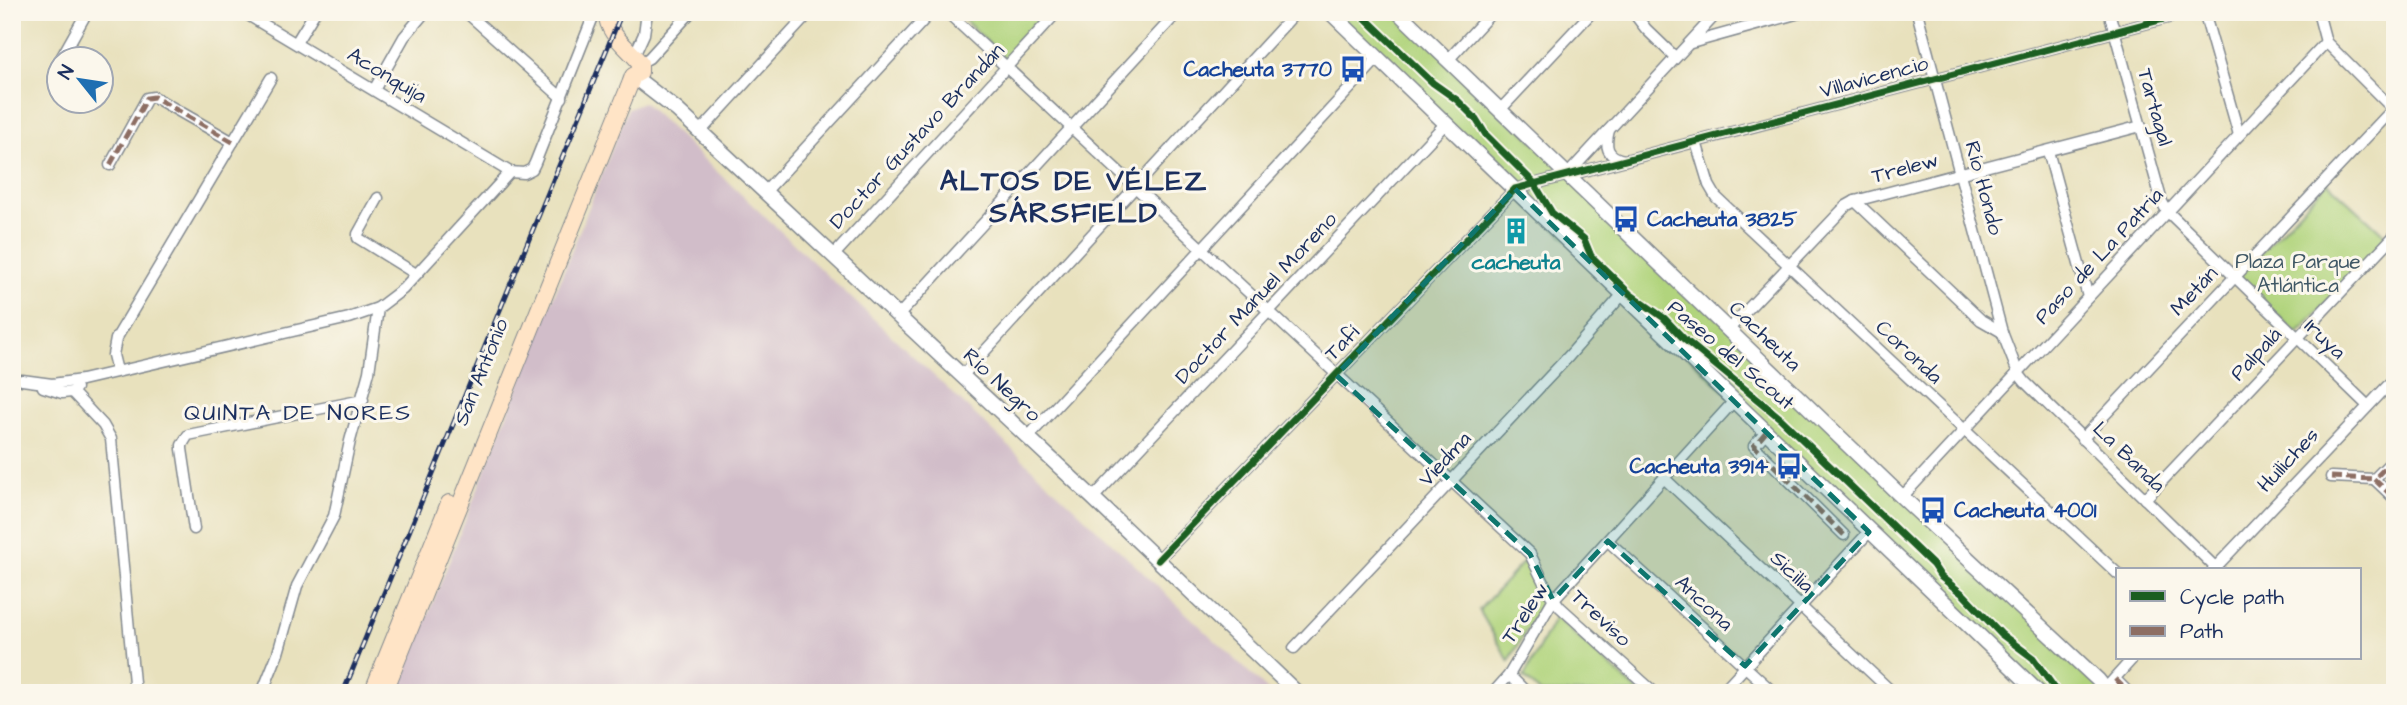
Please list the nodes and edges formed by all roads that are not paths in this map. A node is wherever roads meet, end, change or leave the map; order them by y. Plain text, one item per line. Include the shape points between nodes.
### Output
1 (87, 12) edge
2 (243, 12) edge
3 (315, 12) edge
4 (425, 12) edge
5 (466, 12) edge
6 (595, 12) edge
7 (606, 12) edge
8 (648, 12) edge
9 (691, 12) edge
10 (810, 12) edge
11 (931, 12) edge
12 (947, 12) edge
13 (1057, 12) edge
14 (1178, 12) edge
15 (1296, 12) edge
16 (1330, 12) edge
17 (1398, 12) edge
18 (1492, 12) edge
19 (1592, 12) edge
20 (1633, 12) edge
21 (1718, 12) edge
22 (1803, 12) edge
23 (1917, 12) edge
24 (2109, 12) edge
25 (2190, 12) edge
26 (2204, 12) edge
27 (2318, 12) edge
28 (611, 29) junction
29 (2115, 32) junction
30 (2326, 42) junction
31 (296, 43) junction
32 (1688, 44) junction
33 (68, 46) edge
34 (1675, 57) junction
35 (1378, 58) junction
36 (1448, 60) junction
37 (635, 65) junction
38 (1006, 67) junction
39 (271, 78) dead end
40 (1934, 80) junction
41 (374, 90) junction
42 (562, 98) junction
43 (1500, 110) junction
44 (2394, 110) edge
45 (1446, 123) junction
46 (2141, 126) junction
47 (1072, 128) junction
48 (1610, 128) junction
49 (700, 132) junction
50 (2239, 135) junction
51 (233, 142) junction
52 (1696, 142) junction
53 (2048, 151) junction
54 (1625, 160) junction
55 (110, 164) dead end
56 (510, 172) junction
57 (1960, 174) junction
58 (1567, 175) junction
59 (1136, 188) junction
60 (1515, 189) junction
61 (765, 192) junction
62 (378, 198) dead end
63 (1855, 201) junction
64 (2166, 212) junction
65 (2395, 234) edge
66 (1202, 249) junction
67 (833, 256) junction
68 (1789, 265) junction
69 (416, 274) junction
70 (2233, 278) junction
71 (1622, 295) junction
72 (2088, 297) junction
73 (378, 308) junction
74 (1269, 312) junction
75 (898, 316) junction
76 (1728, 330) junction
77 (2002, 332) junction
78 (2297, 338) junction
79 (117, 371) junction
80 (2018, 373) junction
81 (1336, 374) junction
82 (962, 376) junction
83 (2395, 378) edge
84 (17, 379) edge
85 (82, 380) junction
86 (72, 392) junction
87 (363, 400) junction
88 (1734, 401) junction
89 (2368, 406) junction
90 (1964, 430) junction
91 (1766, 432) junction
92 (1028, 437) junction
93 (2082, 439) junction
94 (2395, 458) edge
95 (2331, 477) dead end
96 (1665, 479) junction
97 (2374, 479) junction
98 (1451, 480) junction
99 (1902, 497) junction
100 (1093, 498) junction
101 (2145, 499) junction
102 (2395, 499) edge
103 (194, 529) dead end
104 (1869, 532) junction
105 (1844, 535) dead end
106 (1608, 541) junction
107 (1158, 560) junction
108 (2214, 568) edge
109 (2216, 568) edge
110 (2116, 572) edge
111 (1553, 600) junction
112 (1800, 607) junction
113 (1294, 648) dead end
114 (2131, 660) edge
115 (1745, 666) junction
116 (1509, 675) junction
117 (2106, 688) edge
118 (135, 693) edge
119 (262, 693) edge
120 (372, 693) edge
121 (384, 693) edge
122 (1297, 693) edge
123 (1493, 693) edge
124 (1527, 693) edge
125 (1654, 693) edge
126 (1721, 693) edge
127 (1774, 693) edge
128 (1893, 693) edge
129 (2039, 693) edge
130 (2129, 693) edge

1 - 33 street
2 - 31 street, Aconquija
3 - 31 street
4 - 41 street via 404,37
5 - 42 street
6 - 28 main road
6 - 42 street
7 - 28 main road
8 - 37 street, San Antonio
9 - 37 street via 649,58
10 - 49 street
11 - 61 street
12 - 38 street, Treviso
13 - 38 street, Doctor Gustavo Brandán
14 - 47 street
15 - 59 street
16 - 35 street
17 - 36 street, Cacheuta
18 - 36 street
19 - 43 street
20 - 34 street
21 - 32 street
22 - 32 street
23 - 40 street, Río Hondo
24 - 29 street, Tartagal
25 - 29 street, Villavicencio
26 - 50 street
27 - 30 street
28 - 37 main road
29 - 40 street, Villavicencio
29 - 46 street, Tartagal
30 - 44 street
30 - 50 street, Paso de La Patria
31 - 41 street, Aconquija
32 - 34 street
34 - 48 street
35 - 45 street
35 - 66 street
36 - 43 street, Cacheuta
37 - 49 street, Río Negro
37 - 120 main road, San Antonio
37 - 121 main road, San Antonio
38 - 47 street, Treviso
38 - 67 street, Doctor Gustavo Brandán
39 - 51 street
40 - 52 street, Villavicencio
40 - 57 street, Río Hondo
41 - 56 street, Aconquija
42 - 56 street via 532,169
43 - 58 street, Cacheuta
44 - 70 street, Metán
45 - 60 street
45 - 74 street, Doctor Manuel Moreno
46 - 53 street, Trelew
46 - 64 street, Tartagal
47 - 59 street, Treviso
47 - 75 street
48 - 54 street via 1609,154
48 - 58 street
49 - 61 street, Río Negro
50 - 64 street, Paso de La Patria
51 - 55 street via 150,97
51 - 79 street via 116,339
52 - 54 street, Villavicencio
52 - 68 street, Coronda via 1716,197
53 - 57 street, Trelew
53 - 72 street
54 - 58 street, Villavicencio
56 - 69 street
57 - 63 street, Trelew
57 - 77 street, Río Hondo
58 - 60 street
58 - 76 street, Cacheuta
59 - 66 street, Treviso
59 - 82 street
60 - 71 street
60 - 81 street, Tafí
61 - 67 street, Río Negro
62 - 69 street via 358,238
63 - 68 street, Trelew
63 - 77 street via 1981,320
64 - 70 street, Iruya
64 - 72 street, Paso de La Patria
65 - 78 street, Palpalá
66 - 74 street, Treviso
66 - 92 street
67 - 75 street, Río Negro
68 - 76 street, Trelew
68 - 90 street, Coronda
69 - 73 street
70 - 78 street, Iruya
70 - 93 street, Metán
71 - 88 street
71 - 98 street, Viedma
72 - 80 street, Paso de La Patria
73 - 79 street
73 - 87 street
74 - 81 street, Treviso
74 - 100 street, Doctor Manuel Moreno
75 - 82 street, Río Negro
76 - 99 street, Cacheuta
77 - 80 street, Río Hondo
78 - 89 street, Iruya
78 - 101 street, Palpalá
79 - 85 street
80 - 90 street, Paso de La Patria
80 - 93 street, La Banda
81 - 98 street, Treviso
81 - 107 street, Tafí
82 - 92 street, Río Negro
83 - 89 street, Huiliches
84 - 85 street via 52,384
84 - 86 street
85 - 86 street
86 - 118 street via 111,439
87 - 103 street via 188,436 182,449
87 - 119 street via 334,516 297,586
88 - 91 street
88 - 96 street, Trelew
89 - 109 street, Huiliches
90 - 99 street, Paso de La Patria
90 - 110 street, Coronda
91 - 104 street
91 - 105 street via 1754,446
92 - 100 street, Río Negro
93 - 101 street, La Banda
94 - 97 street
95 - 97 street
96 - 106 street, Trelew
96 - 112 street, Sicilia
97 - 102 street
98 - 111 street, Treviso via 1530,554
98 - 113 street, Viedma
99 - 117 street, Cacheuta
100 - 107 street, Río Negro
101 - 108 street, La Banda
104 - 112 street
104 - 129 street
106 - 111 street, Trelew
106 - 115 street, Ancona
107 - 122 street, Río Negro
111 - 116 street, Trelew
111 - 125 street, Treviso
112 - 115 street
112 - 128 street, Sicilia
114 - 117 street
115 - 126 street
115 - 127 street, Ancona
116 - 123 street, Trelew
116 - 124 street
117 - 130 street

